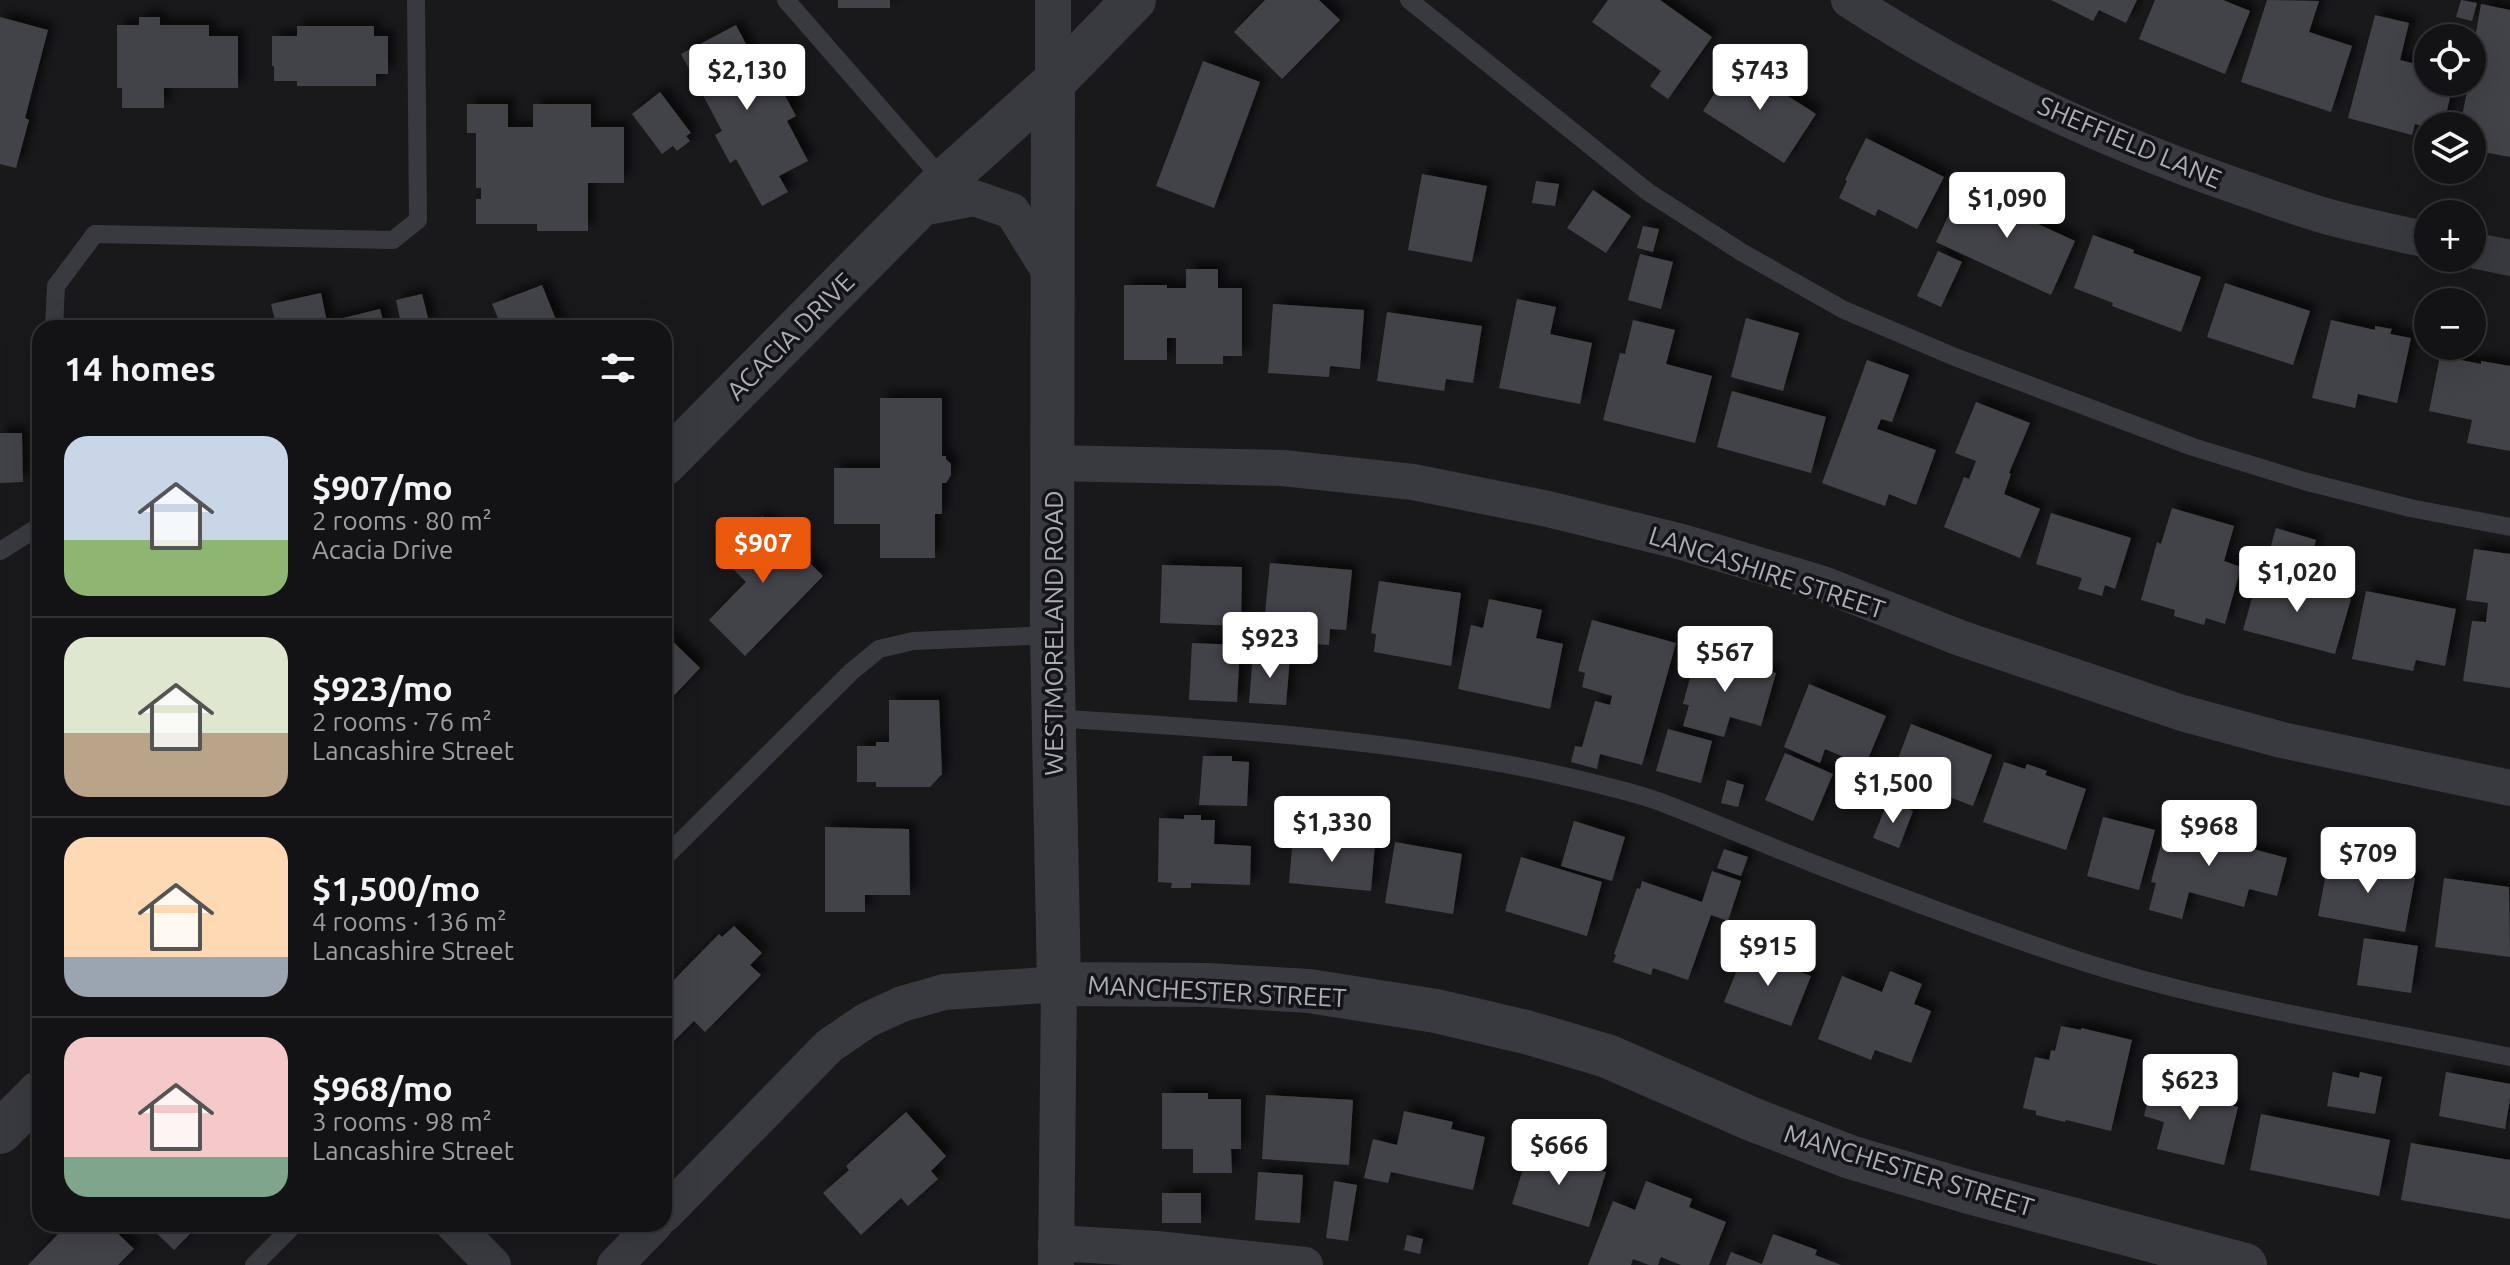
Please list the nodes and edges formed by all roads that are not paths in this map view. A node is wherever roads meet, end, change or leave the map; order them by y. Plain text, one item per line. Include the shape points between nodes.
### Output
1 (416, 0) edge
2 (786, 0) edge
3 (1053, 0) edge
4 (1134, 0) edge
5 (1409, 0) edge
6 (1849, 0) edge
7 (1053, 83) junction
8 (930, 195) junction
9 (2414, 237) edge
10 (2486, 253) edge
11 (2510, 258) edge
12 (1051, 274) junction
13 (54, 320) edge
14 (672, 456) edge
15 (1052, 463) junction
16 (2510, 527) edge
17 (32, 531) edge
18 (0, 551) edge
19 (1052, 635) junction
20 (1052, 718) junction
21 (2510, 788) edge
22 (672, 850) edge
23 (1059, 984) junction
24 (2510, 1057) edge
25 (32, 1100) edge
26 (0, 1132) edge
27 (672, 1207) edge
28 (287, 1232) edge
29 (461, 1232) edge
30 (647, 1232) edge
31 (1056, 1254) edge
32 (2193, 1259) edge
33 (254, 1265) edge
34 (493, 1265) edge
35 (615, 1265) edge
36 (1305, 1265) edge
37 (2245, 1265) edge

1 - 13 lane via 418,220 393,240 95,234 56,286
2 - 8 lane
3 - 7 street, WESTMORELAND ROAD
4 - 7 street, ACACIA DRIVE
5 - 16 lane via 1648,192 1844,310 2193,447 2410,508
6 - 9 street, SHEFFIELD LANE via 1961,65 2175,165 2320,215
7 - 8 street, ACACIA DRIVE
7 - 12 street, WESTMORELAND ROAD
8 - 12 street via 974,198 1012,211
8 - 14 street, ACACIA DRIVE
10 - 11 street
12 - 15 street, WESTMORELAND ROAD
15 - 19 street, WESTMORELAND ROAD
15 - 21 street, LANCASHIRE STREET via 1283,468 1413,482 1548,509 1823,584 1960,638 2182,713 2282,740
17 - 18 lane
19 - 20 street, WESTMORELAND ROAD
19 - 22 lane via 925,640 879,649
20 - 23 street, WESTMORELAND ROAD
20 - 24 lane via 1336,740 1542,772 1654,800 2071,958 2199,994
23 - 27 street, MANCHESTER STREET via 944,992 867,1020 829,1046
23 - 31 street, WESTMORELAND ROAD
23 - 32 street, MANCHESTER STREET via 1309,991 1526,1032 1607,1056 1850,1157
25 - 26 street
28 - 33 lane
29 - 34 street
30 - 35 street
31 - 36 street via 1157,1249
32 - 37 street, MANCHESTER STREET

